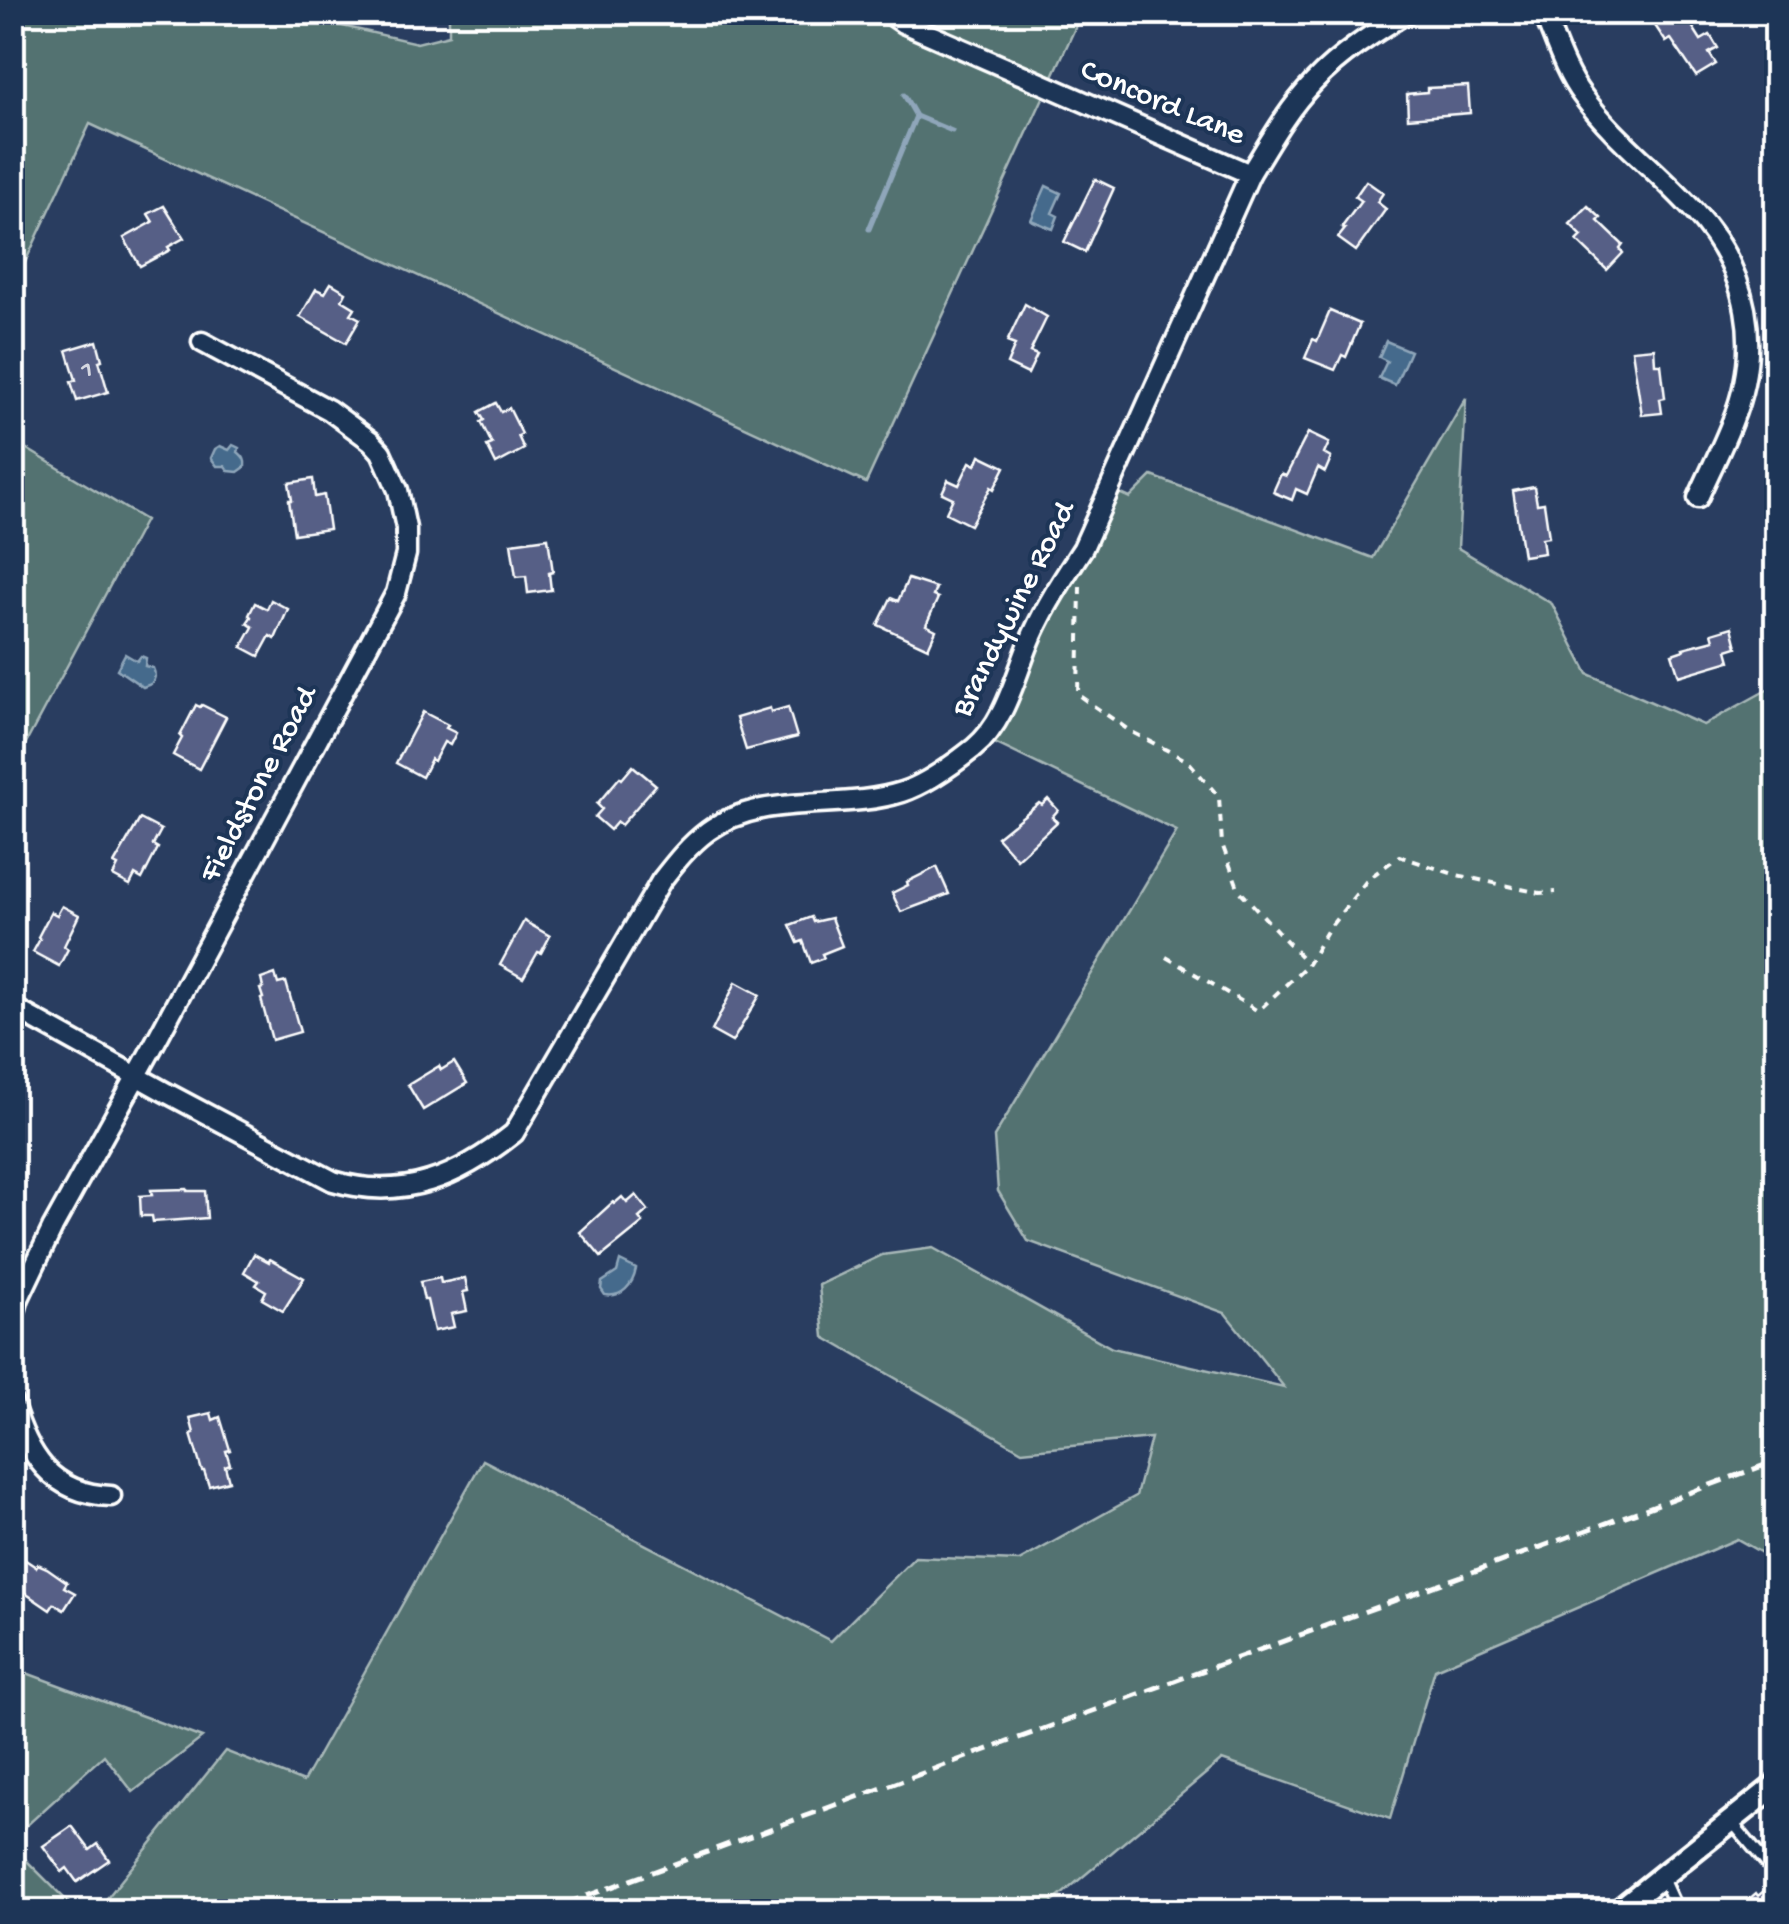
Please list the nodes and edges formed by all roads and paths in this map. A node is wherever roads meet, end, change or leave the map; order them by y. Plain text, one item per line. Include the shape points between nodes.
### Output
1 (886, 12) edge
2 (1408, 12) edge
3 (1543, 12) edge
4 (1250, 174) junction
5 (202, 342) dead end
6 (1698, 498) dead end
7 (1080, 586) dead end
8 (1556, 892) dead end
9 (1166, 957) dead end
10 (1308, 964) junction
11 (12, 1007) edge
12 (136, 1076) junction
13 (12, 1322) edge
14 (12, 1402) edge
15 (111, 1496) dead end
16 (1776, 1785) edge
17 (1731, 1821) junction
18 (1662, 1876) junction
19 (1776, 1876) edge
20 (1617, 1912) edge
21 (1678, 1912) edge

1 - 4 street, Concord Lane
2 - 4 street, Brandywine Road via 1364,38 1312,83
3 - 6 street via 1580,92 1611,132 1694,211 1740,284 1749,336 1744,382
4 - 12 street, Brandywine Road via 1083,548 1050,599 986,737 902,792 769,808 709,830 661,881 514,1133 433,1181 404,1188 350,1186
5 - 12 street, Fieldstone Road via 329,410 372,441 398,490 406,554 396,593
7 - 10 path via 1078,695 1188,760 1219,797 1222,844 1239,890
8 - 10 path via 1399,856 1368,879
9 - 10 path via 1258,1011
11 - 12 street, Brandywine Road
12 - 13 street, Fieldstone Road via 52,1227
14 - 15 street via 22,1434 48,1473
16 - 17 street
17 - 18 street
17 - 19 lane
18 - 20 street
18 - 21 lane

